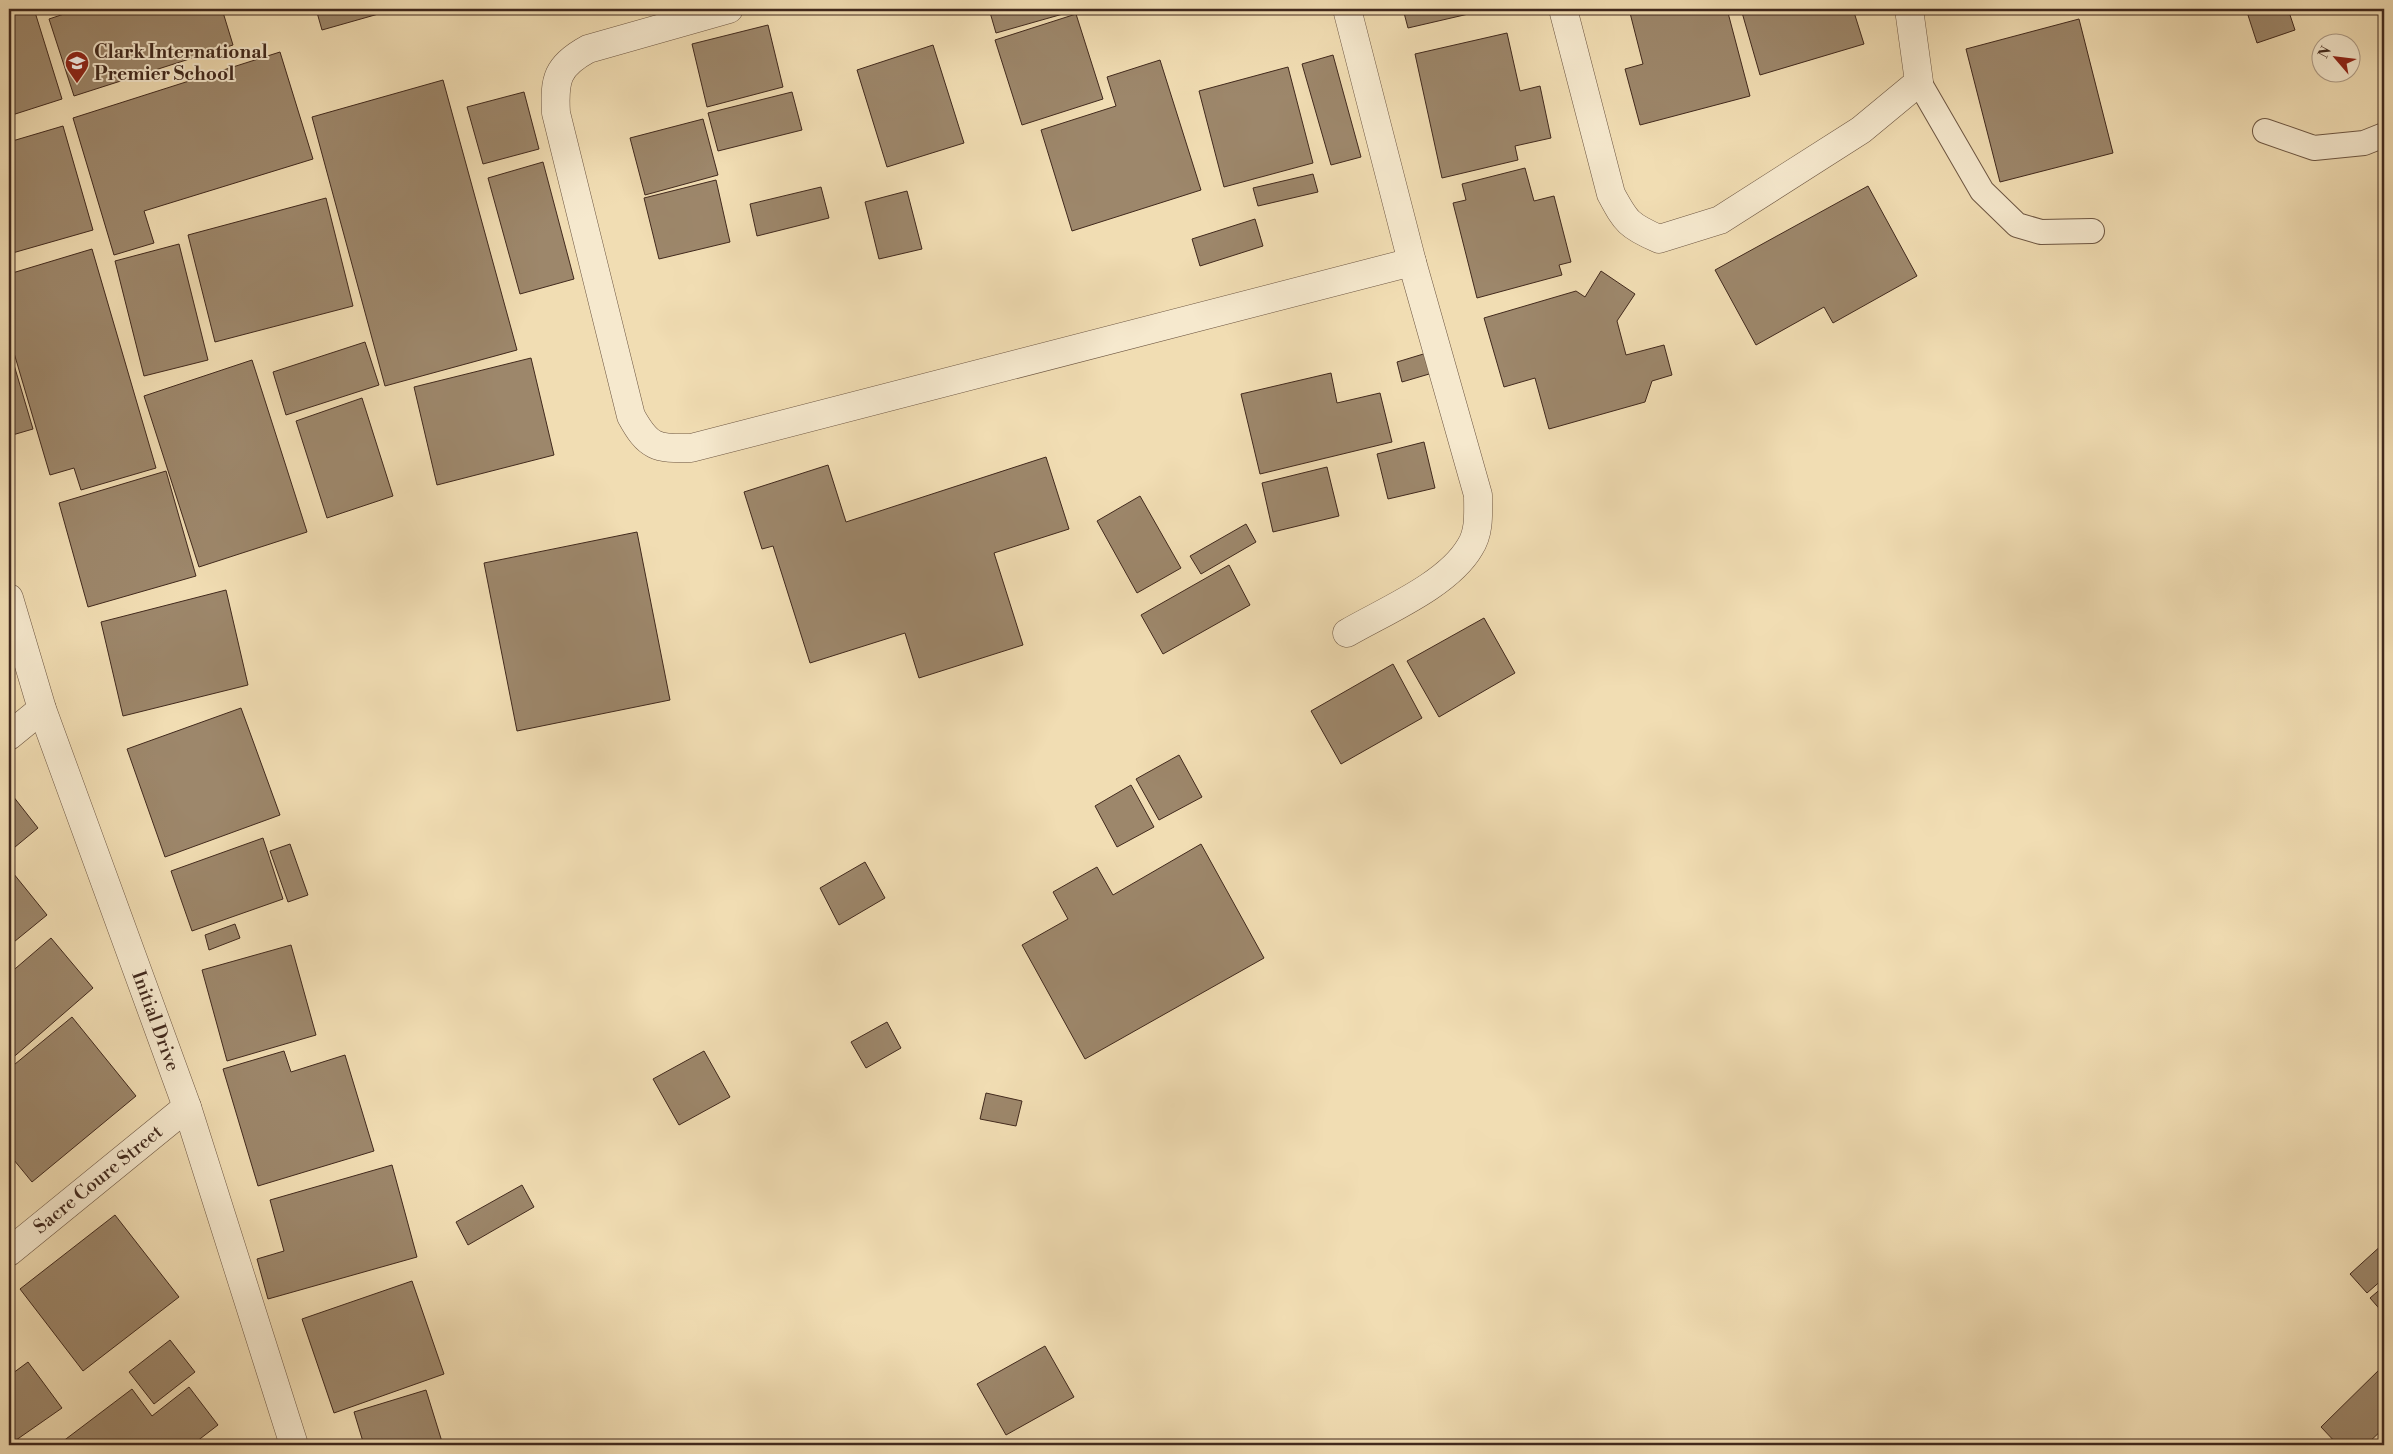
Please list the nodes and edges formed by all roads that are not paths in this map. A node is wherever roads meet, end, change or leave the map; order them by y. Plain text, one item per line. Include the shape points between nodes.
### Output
1 (729, 9) edge
2 (1347, 9) edge
3 (1562, 9) edge
4 (1909, 9) edge
5 (1919, 82) junction
6 (2265, 131) dead end
7 (2384, 134) edge
8 (2092, 232) dead end
9 (1412, 262) junction
10 (9, 598) edge
11 (1348, 633) dead end
12 (42, 709) junction
13 (9, 736) edge
14 (187, 1108) junction
15 (9, 1252) edge
16 (294, 1445) edge

1 - 9 street via 588,49 571,58 561,69 555,90 556,113 631,416 642,436 664,449 691,448
2 - 9 street
3 - 5 street via 1611,194 1624,218 1659,239 1720,220 1861,130
4 - 5 street
5 - 8 lane via 1982,192 2017,224 2041,232
6 - 7 lane via 2314,148 2364,144
9 - 11 street via 1478,495 1478,525 1470,547 1455,566 1433,584
10 - 12 street, Initial Drive
12 - 13 street
12 - 14 street, Initial Drive
14 - 15 street, Sacre Coure Street
14 - 16 street, Initial Drive

